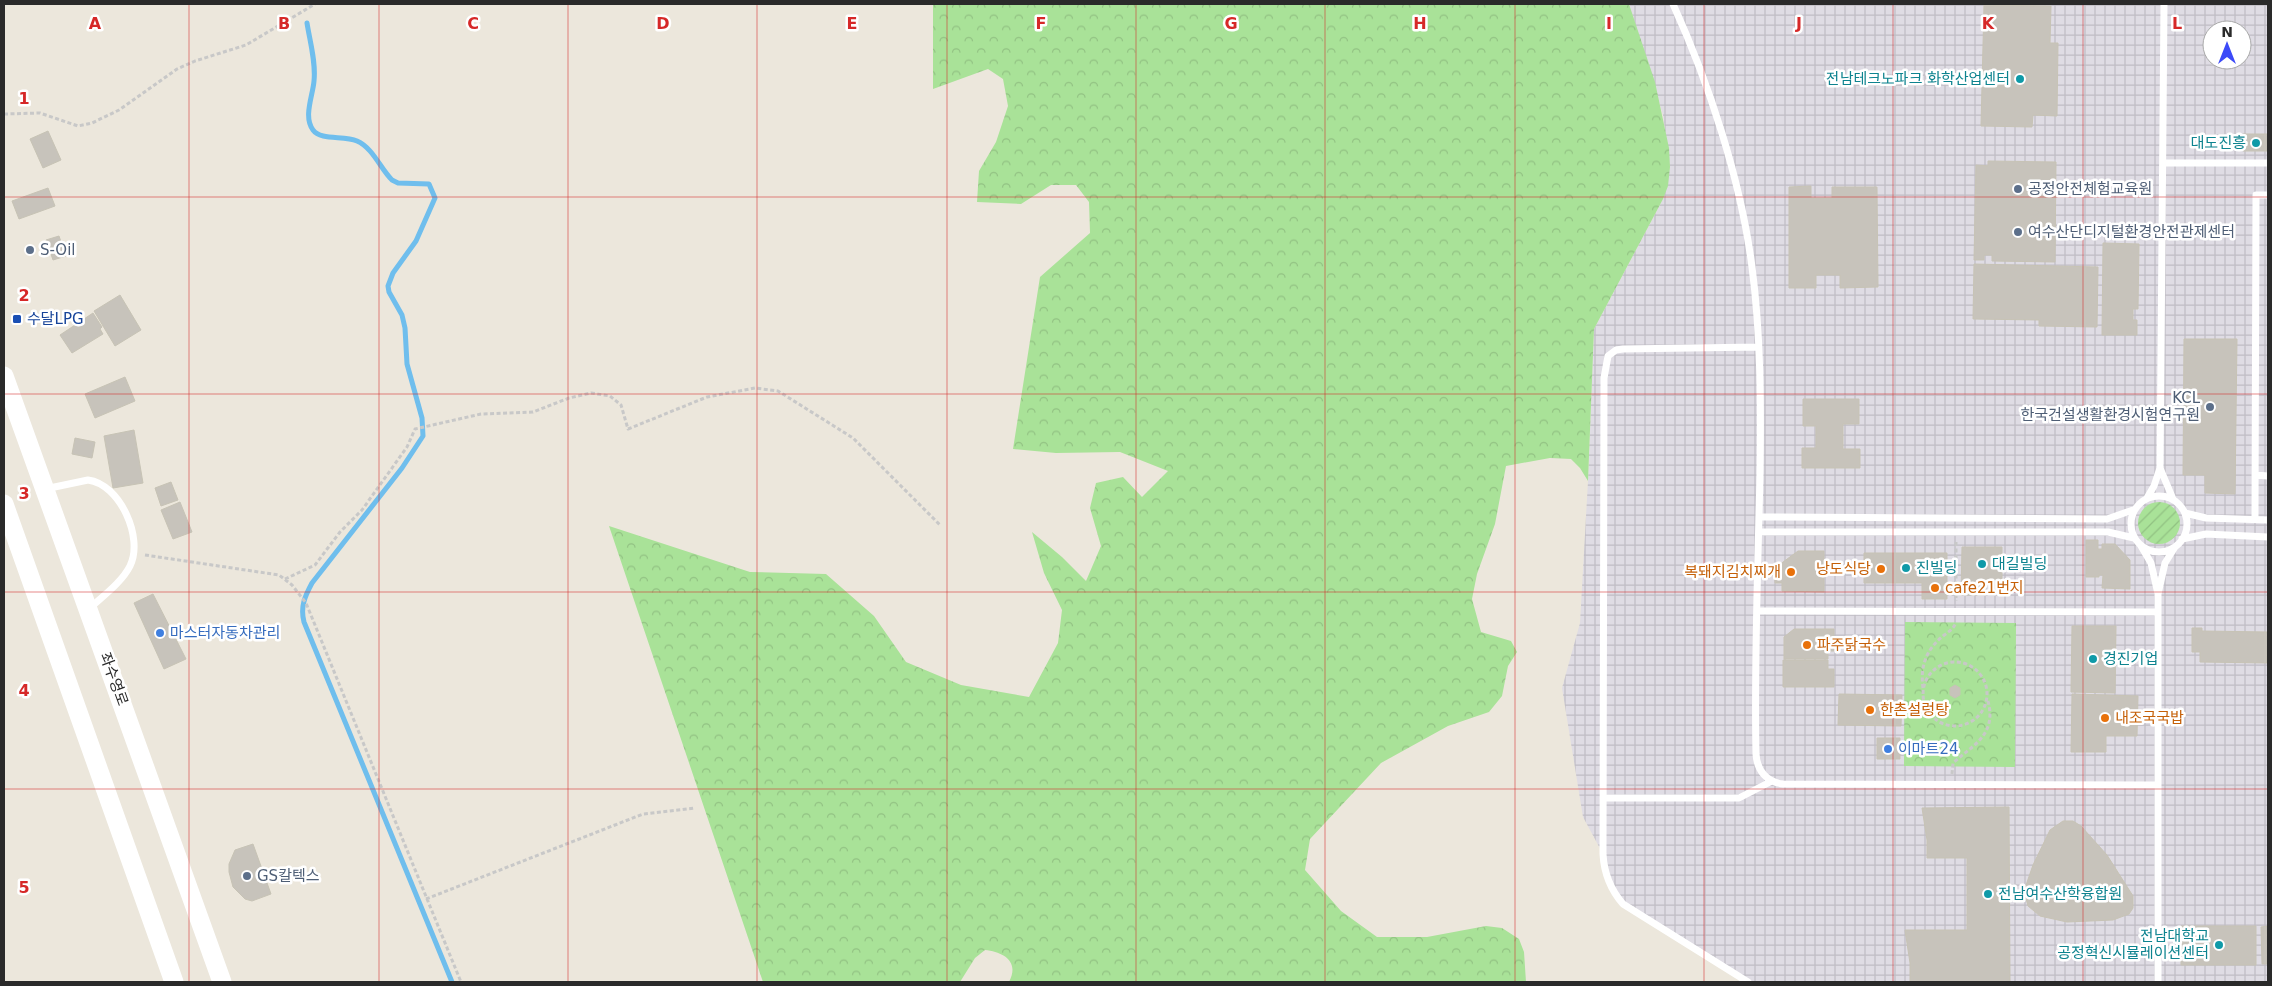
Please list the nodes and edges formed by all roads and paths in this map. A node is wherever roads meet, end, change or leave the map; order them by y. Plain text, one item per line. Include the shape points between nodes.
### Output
1 (315, 4) edge
2 (1673, 4) edge
3 (2164, 4) edge
4 (4, 114) edge
5 (2163, 162) junction
6 (2268, 164) edge
7 (2268, 194) edge
8 (1758, 347) junction
9 (4, 376) edge
10 (2160, 468) junction
11 (2255, 476) junction
12 (2268, 476) edge
13 (44, 489) junction
14 (2147, 498) junction
15 (2173, 499) junction
16 (4, 504) edge
17 (2133, 510) junction
18 (2185, 513) junction
19 (1759, 517) junction
20 (2255, 520) junction
21 (2268, 520) edge
22 (940, 524) dead end
23 (1759, 532) junction
24 (1956, 532) junction
25 (2268, 536) edge
26 (2134, 538) junction
27 (2182, 539) junction
28 (2140, 546) junction
29 (2176, 546) junction
30 (133, 553) junction
31 (285, 579) junction
32 (2158, 594) junction
33 (89, 610) junction
34 (1758, 611) junction
35 (1956, 611) junction
36 (2158, 612) junction
37 (1923, 689) junction
38 (1988, 698) junction
39 (1772, 781) junction
40 (1951, 784) junction
41 (2158, 785) junction
42 (1603, 798) junction
43 (695, 808) dead end
44 (426, 899) junction
45 (174, 982) edge
46 (222, 982) edge
47 (461, 982) edge
48 (1748, 982) edge
49 (2158, 982) edge

1 - 4 path via 246,45 178,69 119,110 92,123 70,125 40,114
2 - 8 lane via 1702,74 1742,211 1752,268
3 - 5 lane
5 - 6 lane
5 - 10 lane
7 - 11 lane via 2256,194
8 - 19 lane via 1761,394
8 - 42 lane via 1628,348 1616,350 1606,360
9 - 13 street, 좌수영로
10 - 14 lane
10 - 15 lane
11 - 12 lane
11 - 20 lane
13 - 30 lane via 88,480 104,485 118,499 126,515 133,539
13 - 33 street, 좌수영로
14 - 15 lane via 2165,496
14 - 17 lane
15 - 18 lane
16 - 45 street
17 - 19 lane via 2107,519
17 - 26 lane via 2130,529
18 - 20 lane via 2206,518
18 - 27 lane via 2186,531
19 - 23 lane
20 - 21 lane
22 - 31 path via 853,438 786,396 769,389 746,389 707,397 628,429 621,404 610,396 592,393 533,412 481,414 415,430 407,447 362,510 315,565
23 - 24 lane
23 - 34 lane
24 - 26 lane via 2108,532
24 - 35 path
25 - 27 lane via 2206,534
26 - 28 lane
27 - 29 lane
28 - 29 lane via 2158,552
28 - 32 lane via 2151,563
29 - 32 lane via 2165,563
30 - 31 path via 272,573
30 - 33 lane via 124,574
31 - 44 path via 306,603
32 - 36 lane
33 - 46 street, 좌수영로
34 - 35 lane
34 - 39 lane via 1756,754 1763,774
35 - 36 lane
35 - 37 path via 1954,627 1926,656
36 - 41 lane
37 - 38 path via 1932,671 1940,665 1962,662 1981,673
37 - 38 path via 1927,709 1941,723 1950,726 1972,722 1980,715
38 - 40 path via 1990,712 1984,733 1978,744 1952,763
39 - 40 lane via 1784,784
39 - 42 lane via 1739,798
40 - 41 lane
41 - 49 lane
42 - 48 lane via 1604,865 1617,897 1629,909
43 - 44 path via 643,814
44 - 47 path

